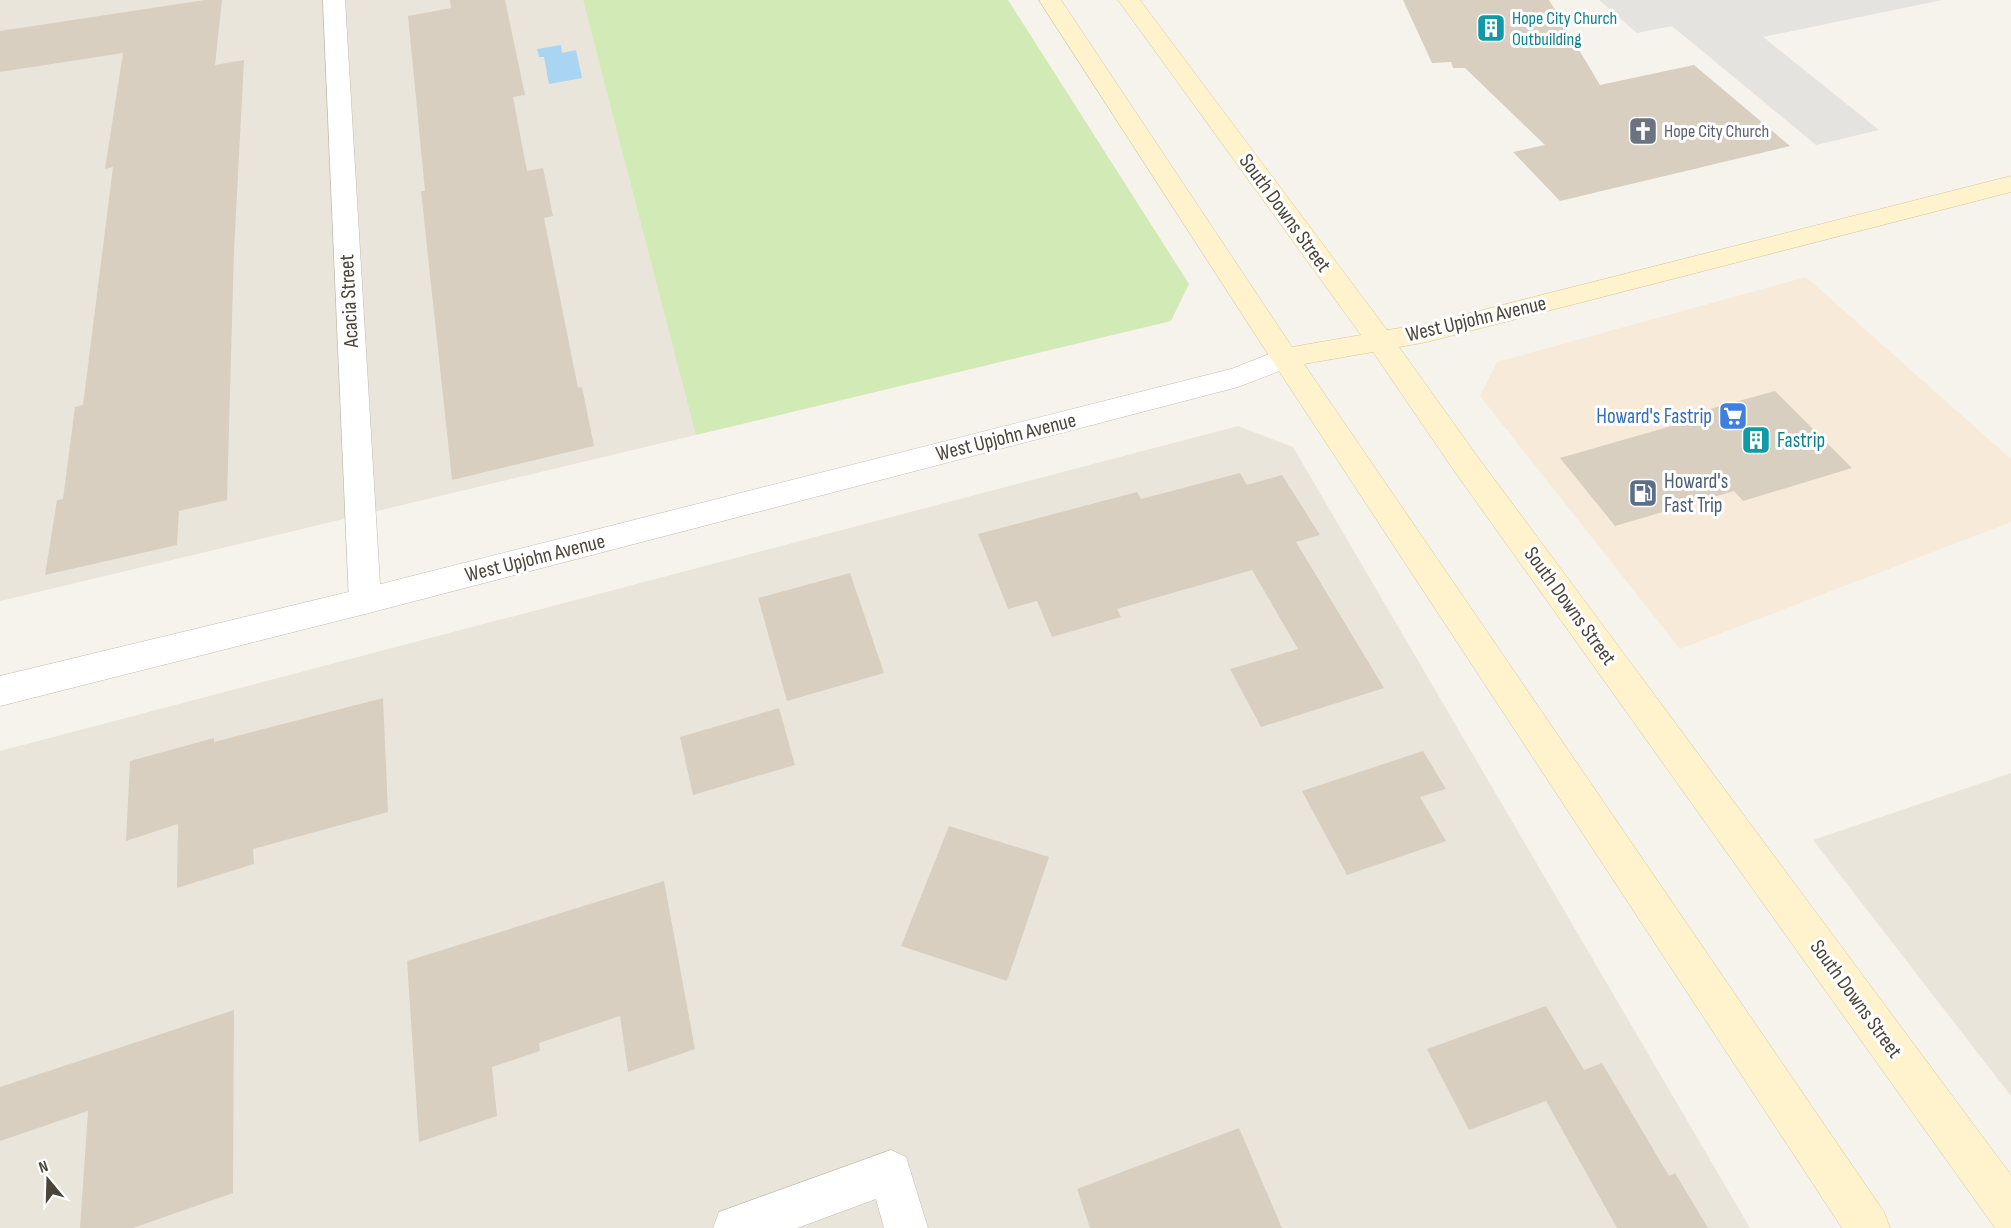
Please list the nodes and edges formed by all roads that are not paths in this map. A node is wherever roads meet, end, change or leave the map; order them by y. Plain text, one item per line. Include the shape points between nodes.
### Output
1 (334, 0) edge
2 (1050, 0) edge
3 (1129, 0) edge
4 (2011, 184) edge
5 (1379, 340) junction
6 (1285, 358) junction
7 (365, 601) junction
8 (0, 691) edge
9 (2011, 1212) edge
10 (735, 1228) edge
11 (906, 1228) edge
12 (1868, 1228) edge

1 - 7 street, Acacia Street
2 - 6 main road
3 - 5 main road, South Downs Street
4 - 5 main road, West Upjohn Avenue via 1433,332
5 - 6 main road, West Upjohn Avenue
5 - 9 main road, South Downs Street
6 - 7 street, West Upjohn Avenue via 1238,377
6 - 12 main road
7 - 8 street, West Upjohn Avenue
10 - 11 street via 891,1172

